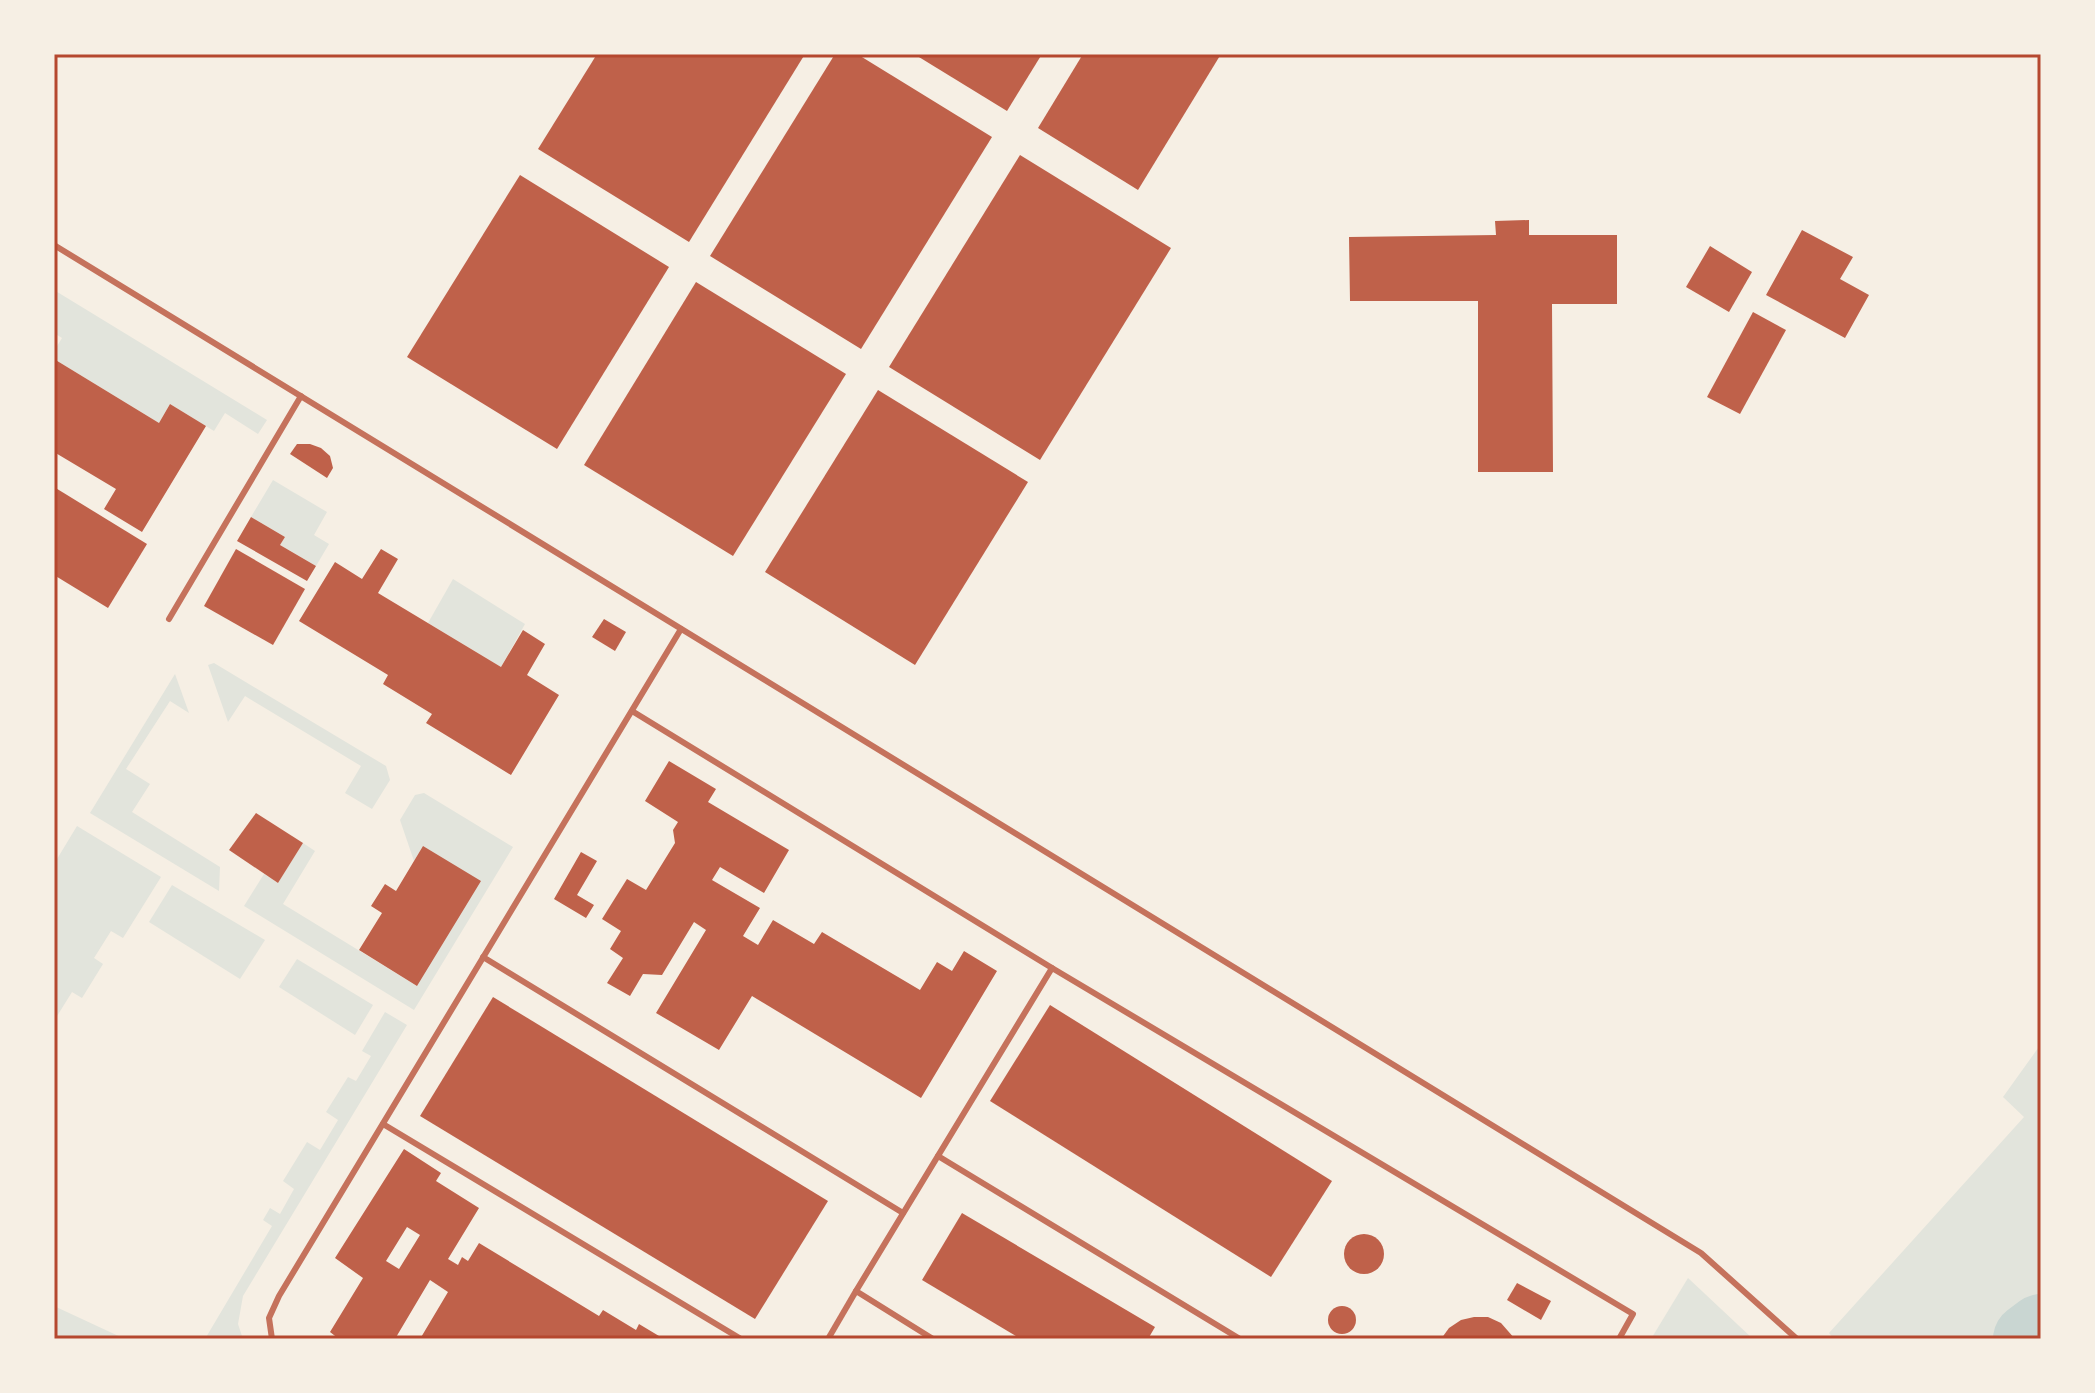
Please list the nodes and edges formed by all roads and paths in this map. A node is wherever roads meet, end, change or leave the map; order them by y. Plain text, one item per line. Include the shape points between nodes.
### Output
1 (54, 245) edge
2 (301, 396) junction
3 (169, 619) dead end
4 (681, 629) junction
5 (632, 711) junction
6 (483, 957) junction
7 (1052, 968) junction
8 (383, 1124) junction
9 (938, 1156) junction
10 (903, 1213) junction
11 (856, 1291) junction
12 (272, 1339) edge
13 (741, 1339) edge
14 (828, 1339) edge
15 (933, 1339) edge
16 (1240, 1339) edge
17 (1619, 1339) edge
18 (1797, 1339) edge

1 - 2 lane
2 - 3 lane
2 - 4 lane
4 - 5 lane
4 - 18 lane via 1701,1253
5 - 6 lane
5 - 7 lane
6 - 8 lane
6 - 10 lane
7 - 9 lane
7 - 17 lane via 1633,1314
8 - 12 lane via 279,1296 269,1318
8 - 13 lane
9 - 10 lane
9 - 16 lane
10 - 11 lane
11 - 14 lane
11 - 15 lane

